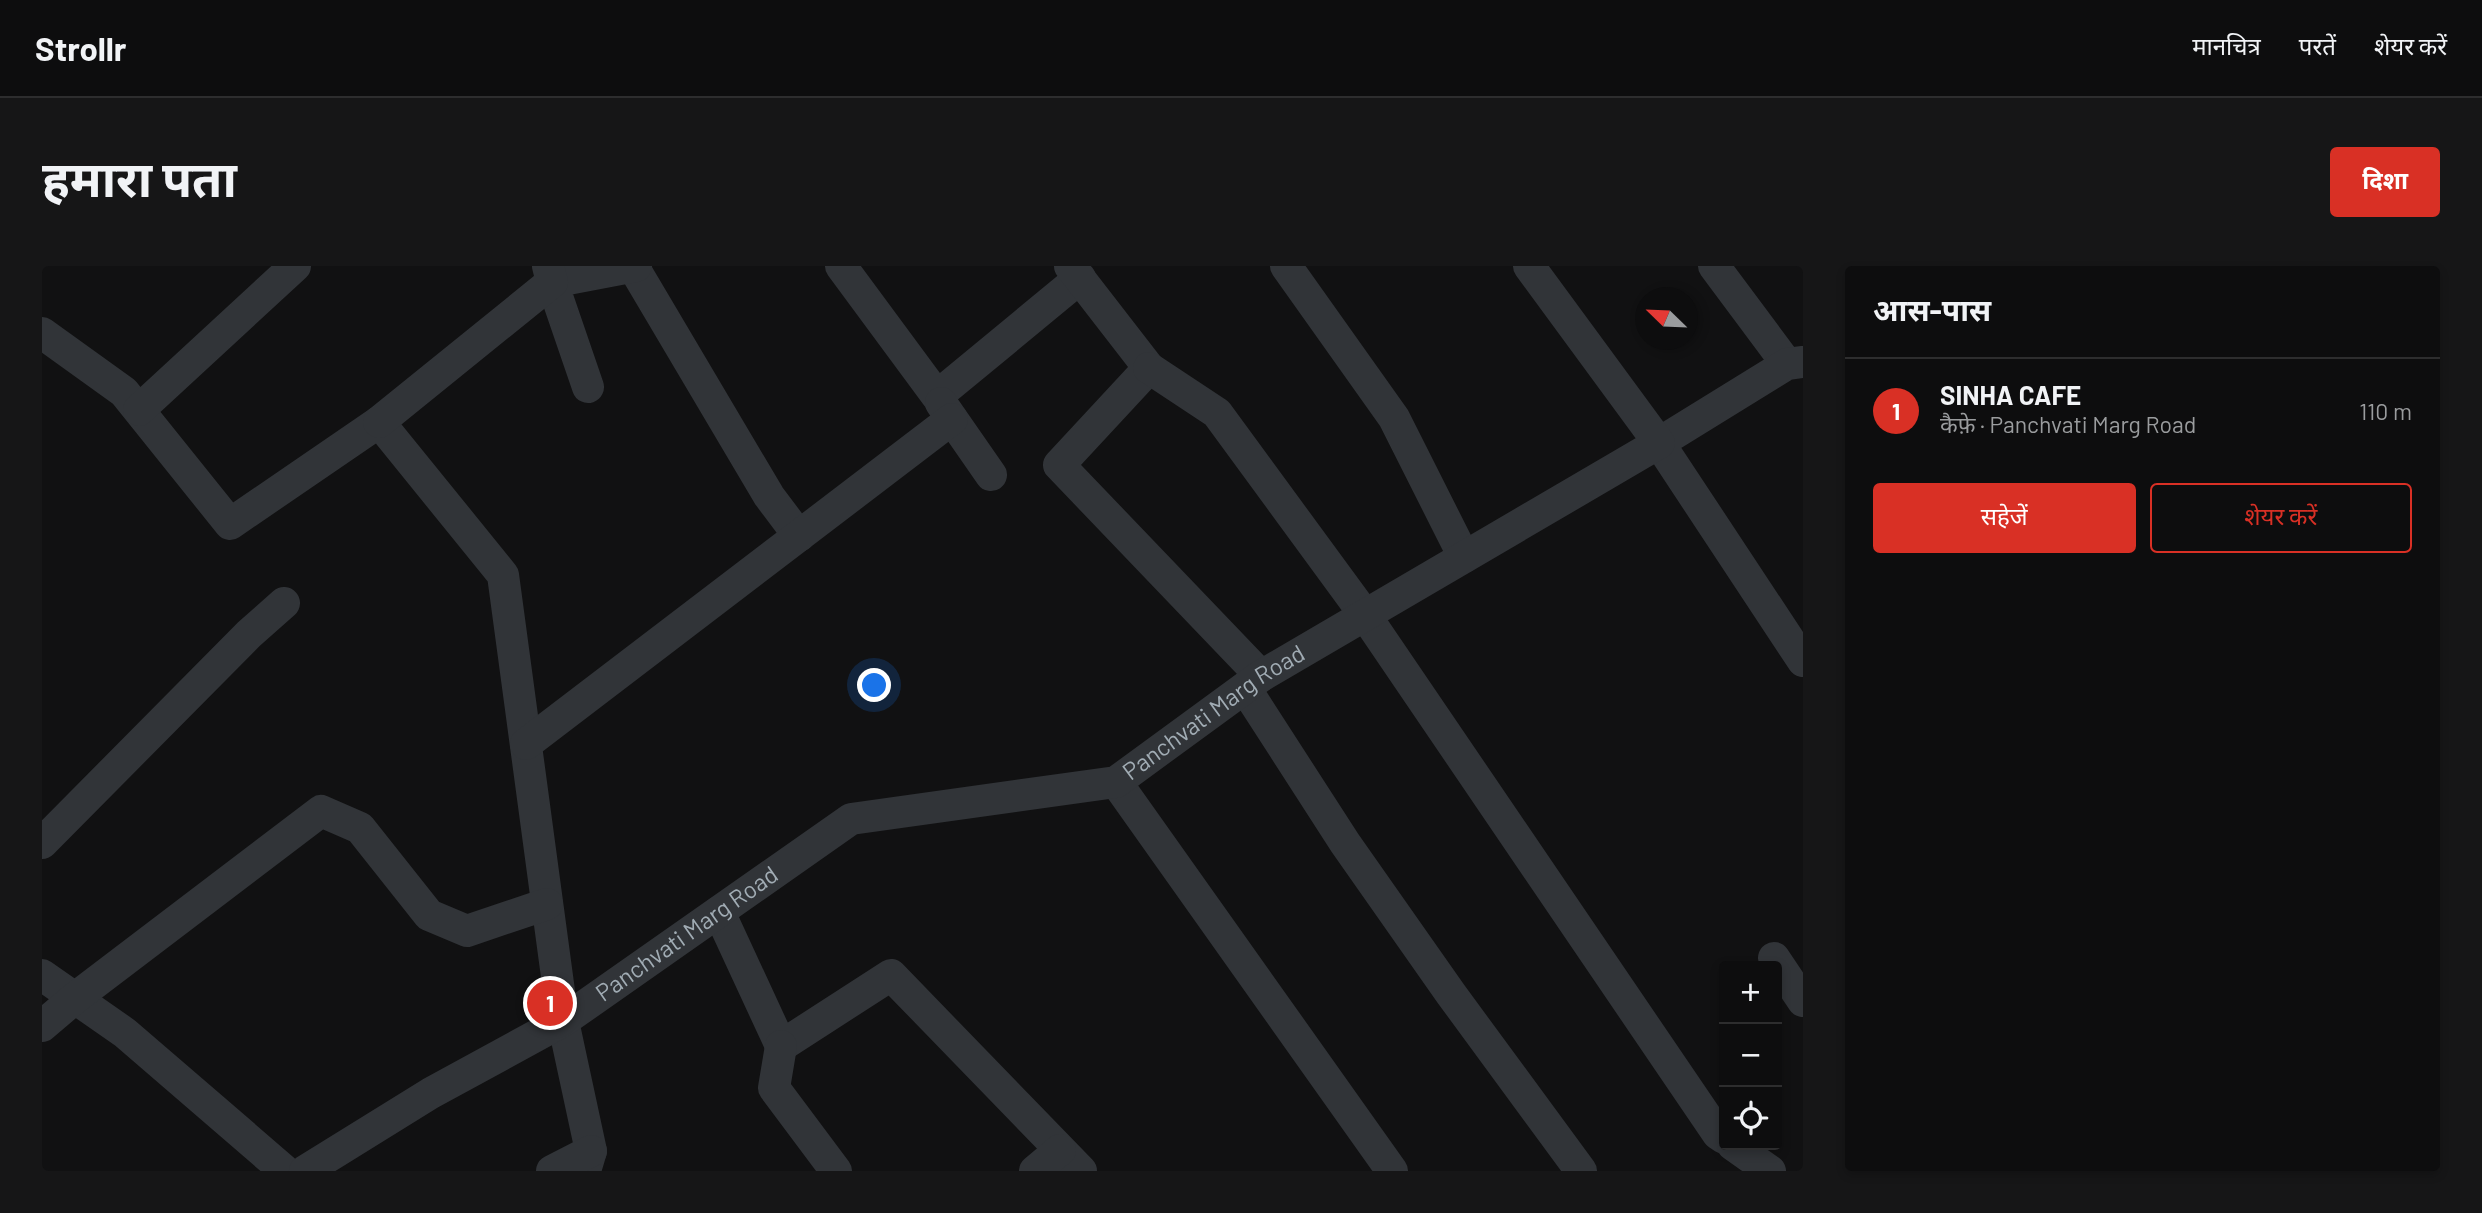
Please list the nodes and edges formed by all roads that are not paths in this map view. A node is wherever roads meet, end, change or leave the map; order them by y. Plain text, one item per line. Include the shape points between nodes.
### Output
1 (295, 266) edge
2 (841, 266) edge
3 (1286, 266) edge
4 (1529, 266) edge
5 (1714, 266) edge
6 (635, 267) edge
7 (1074, 269) edge
8 (550, 274) edge
9 (42, 332) edge
10 (1795, 363) edge
11 (1149, 368) junction
12 (588, 387) dead end
13 (944, 407) junction
14 (139, 410) junction
15 (379, 422) junction
16 (1659, 443) junction
17 (991, 475) dead end
18 (799, 536) junction
19 (1464, 557) junction
20 (284, 603) dead end
21 (1366, 615) junction
22 (1803, 661) edge
23 (1253, 682) junction
24 (526, 744) junction
25 (1116, 782) junction
26 (42, 843) edge
27 (547, 904) junction
28 (719, 912) junction
29 (1774, 958) dead end
30 (42, 975) edge
31 (75, 998) junction
32 (1803, 1001) edge
33 (563, 1021) junction
34 (42, 1026) edge
35 (781, 1046) junction
36 (1719, 1135) edge
37 (1740, 1150) edge
38 (1071, 1160) edge
39 (588, 1161) edge
40 (285, 1171) edge
41 (305, 1171) edge
42 (552, 1171) edge
43 (836, 1171) edge
44 (1035, 1171) edge
45 (1392, 1171) edge
46 (1581, 1171) edge
47 (1770, 1171) edge

1 - 14 street
2 - 13 street
3 - 19 street via 1394,418
4 - 16 street
5 - 10 street
6 - 8 street
6 - 18 street via 769,496
7 - 11 street
7 - 13 street
8 - 12 street
8 - 15 street
9 - 14 street via 124,392
10 - 16 street, Panchvati Marg Road
11 - 21 street via 1217,413
11 - 23 street via 1059,465
13 - 17 street
13 - 18 street
14 - 15 street via 230,524
15 - 24 street via 503,575
16 - 19 street, Panchvati Marg Road
16 - 22 street
18 - 24 street
19 - 21 street, Panchvati Marg Road
20 - 26 street
21 - 23 street, Panchvati Marg Road
21 - 36 street
23 - 25 street, Panchvati Marg Road
23 - 46 street via 1345,843
24 - 27 street
25 - 28 street, Panchvati Marg Road via 851,819
25 - 45 street
27 - 31 street via 467,931 429,915 360,828 321,811
27 - 33 street
28 - 33 street, Panchvati Marg Road
28 - 35 street
29 - 32 street
30 - 31 street
31 - 34 street
31 - 40 street via 125,1033
33 - 39 street
33 - 41 street, Panchvati Marg Road via 431,1093
35 - 38 street via 891,975
35 - 43 street via 774,1088
37 - 47 street
38 - 44 street
39 - 42 street

